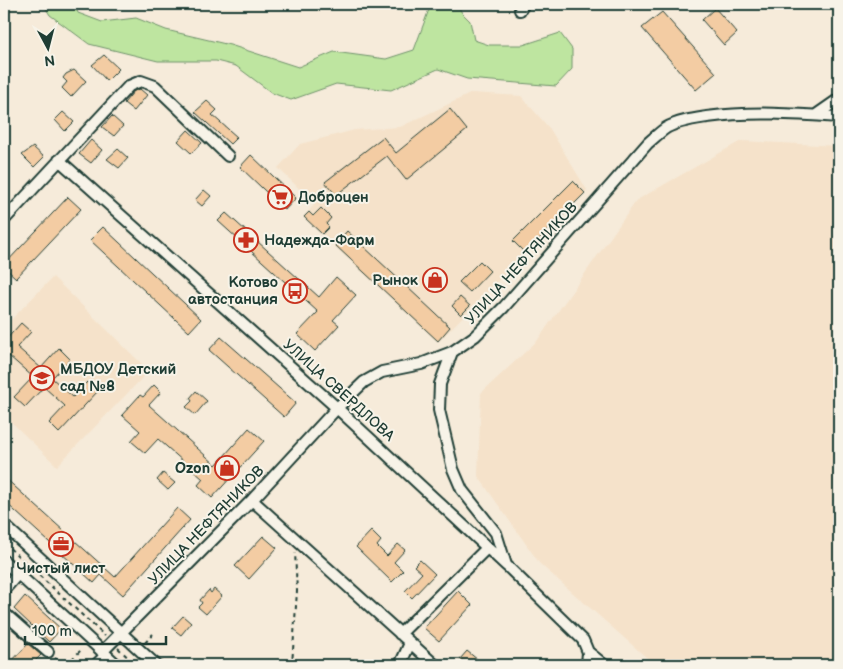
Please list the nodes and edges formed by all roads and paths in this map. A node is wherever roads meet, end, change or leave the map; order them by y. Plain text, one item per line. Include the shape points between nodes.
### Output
1 (839, 99) edge
2 (816, 115) junction
3 (839, 117) edge
4 (228, 156) dead end
5 (59, 160) junction
6 (4, 220) edge
7 (452, 352) junction
8 (337, 408) junction
9 (252, 500) junction
10 (4, 525) edge
11 (296, 540) junction
12 (4, 543) edge
13 (487, 548) junction
14 (4, 561) edge
15 (507, 566) junction
16 (18, 574) junction
17 (4, 590) edge
18 (4, 612) edge
19 (122, 633) junction
20 (400, 634) junction
21 (112, 643) junction
22 (410, 643) junction
23 (83, 648) dead end
24 (48, 652) dead end
25 (588, 652) junction
26 (104, 653) junction
27 (66, 665) edge
28 (96, 665) edge
29 (117, 665) edge
30 (136, 665) edge
31 (156, 665) edge
32 (292, 665) edge
33 (400, 665) edge
34 (434, 665) edge
35 (587, 665) edge
36 (604, 665) edge

1 - 2 street
2 - 3 street, УЛИЦА НЕФТЯНИКОВ
2 - 7 street, УЛИЦА НЕФТЯНИКОВ via 721,115 666,128 648,143 504,307 475,336
4 - 5 street via 155,86 141,81 129,86
5 - 6 street
5 - 8 street, УЛИЦА СВЕРДЛОВА
7 - 8 street, УЛИЦА НЕФТЯНИКОВ via 421,364 382,372 364,382
7 - 15 street via 440,384 439,410 453,469 462,490 496,534
8 - 9 street, УЛИЦА НЕФТЯНИКОВ
8 - 13 street, УЛИЦА СВЕРДЛОВА
9 - 11 street
9 - 19 street, УЛИЦА НЕФТЯНИКОВ
10 - 19 street
11 - 20 street
11 - 32 path via 297,591
12 - 21 path
13 - 15 street, УЛИЦА СВЕРДЛОВА
13 - 20 street
14 - 16 street
15 - 25 street, УЛИЦА СВЕРДЛОВА via 583,640
16 - 17 street
16 - 26 street
18 - 24 street
19 - 21 street, УЛИЦА НЕФТЯНИКОВ
19 - 31 street
20 - 22 street
21 - 26 street, УЛИЦА НЕФТЯНИКОВ
21 - 30 path
22 - 33 street
22 - 34 street
23 - 27 path
25 - 35 street
25 - 36 street, УЛИЦА СВЕРДЛОВА
26 - 28 street, УЛИЦА НЕФТЯНИКОВ
26 - 29 street

